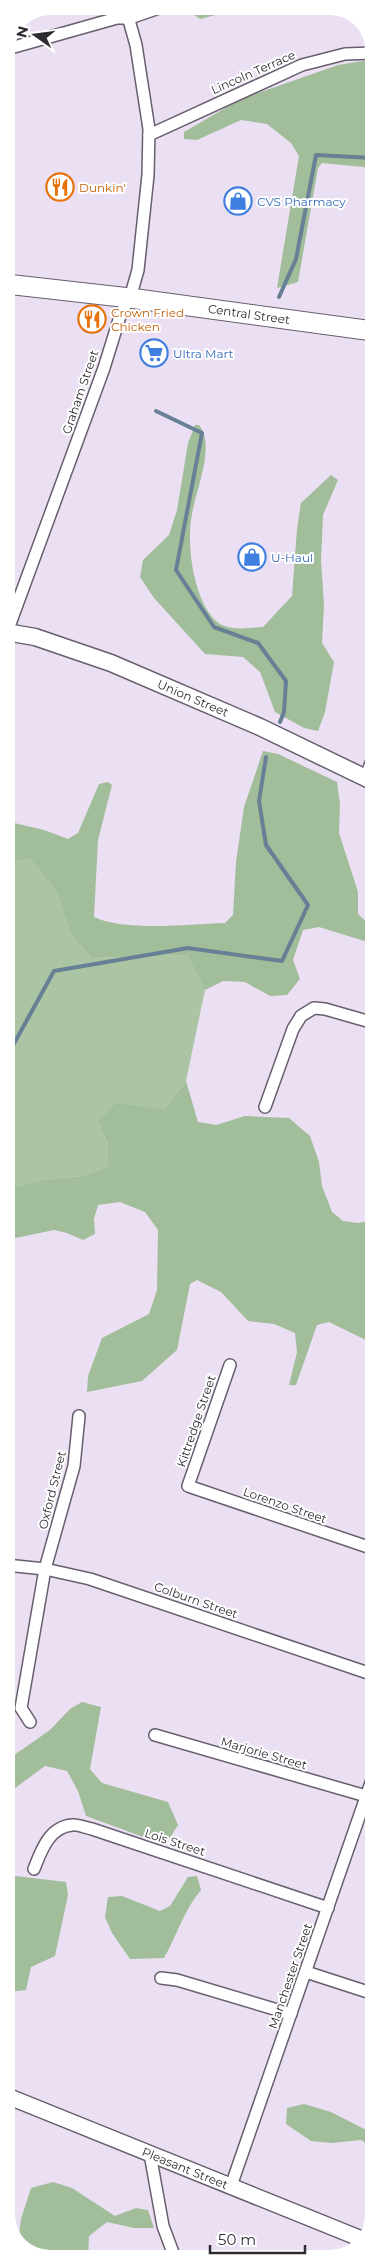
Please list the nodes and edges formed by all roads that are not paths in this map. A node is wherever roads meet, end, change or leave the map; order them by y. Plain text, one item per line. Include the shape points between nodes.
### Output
1 (129, 15) edge
2 (139, 15) edge
3 (130, 18) junction
4 (15, 47) edge
5 (365, 53) edge
6 (149, 135) junction
7 (15, 285) edge
8 (130, 298) junction
9 (365, 330) edge
10 (15, 610) edge
11 (15, 634) edge
12 (365, 779) edge
13 (365, 1020) edge
14 (265, 1107) dead end
15 (230, 1366) dead end
16 (79, 1416) dead end
17 (188, 1486) joint
18 (365, 1546) edge
19 (15, 1566) edge
20 (45, 1569) junction
21 (365, 1672) edge
22 (30, 1722) dead end
23 (155, 1735) dead end
24 (365, 1796) edge
25 (365, 1799) edge
26 (34, 1869) dead end
27 (328, 1908) junction
28 (306, 1972) junction
29 (161, 1978) dead end
30 (365, 1991) edge
31 (291, 2014) junction
32 (15, 2099) edge
33 (150, 2154) junction
34 (231, 2186) junction
35 (357, 2237) edge
36 (173, 2250) edge

1 - 3 street, Graham Street
2 - 3 street
3 - 4 street via 117,18
3 - 6 street, Graham Street via 148,112
5 - 6 street, Lincoln Terrace via 345,54 302,65
6 - 8 street, Graham Street via 138,270
7 - 8 main road, Central Street
8 - 9 main road, Central Street
8 - 10 street, Graham Street via 121,313
11 - 12 main road, Union Street via 111,663 260,727
13 - 14 street via 326,1008 314,1008 301,1016 293,1029
15 - 17 street, Kittredge Street
16 - 20 street, Oxford Street via 74,1466
17 - 18 street, Lorenzo Street
19 - 20 street, Colburn Street
20 - 21 street, Colburn Street via 132,1592
20 - 22 street, Oxford Street via 21,1708
23 - 24 street, Marjorie Street
25 - 27 street, Manchester Street
26 - 27 street, Lois Street via 46,1841 58,1830 72,1825
27 - 28 street, Manchester Street
28 - 30 street
28 - 31 street, Manchester Street
29 - 31 street
31 - 34 street, Manchester Street
32 - 33 street, Pleasant Street
33 - 34 street, Pleasant Street
33 - 36 street via 163,2226
34 - 35 street, Pleasant Street

